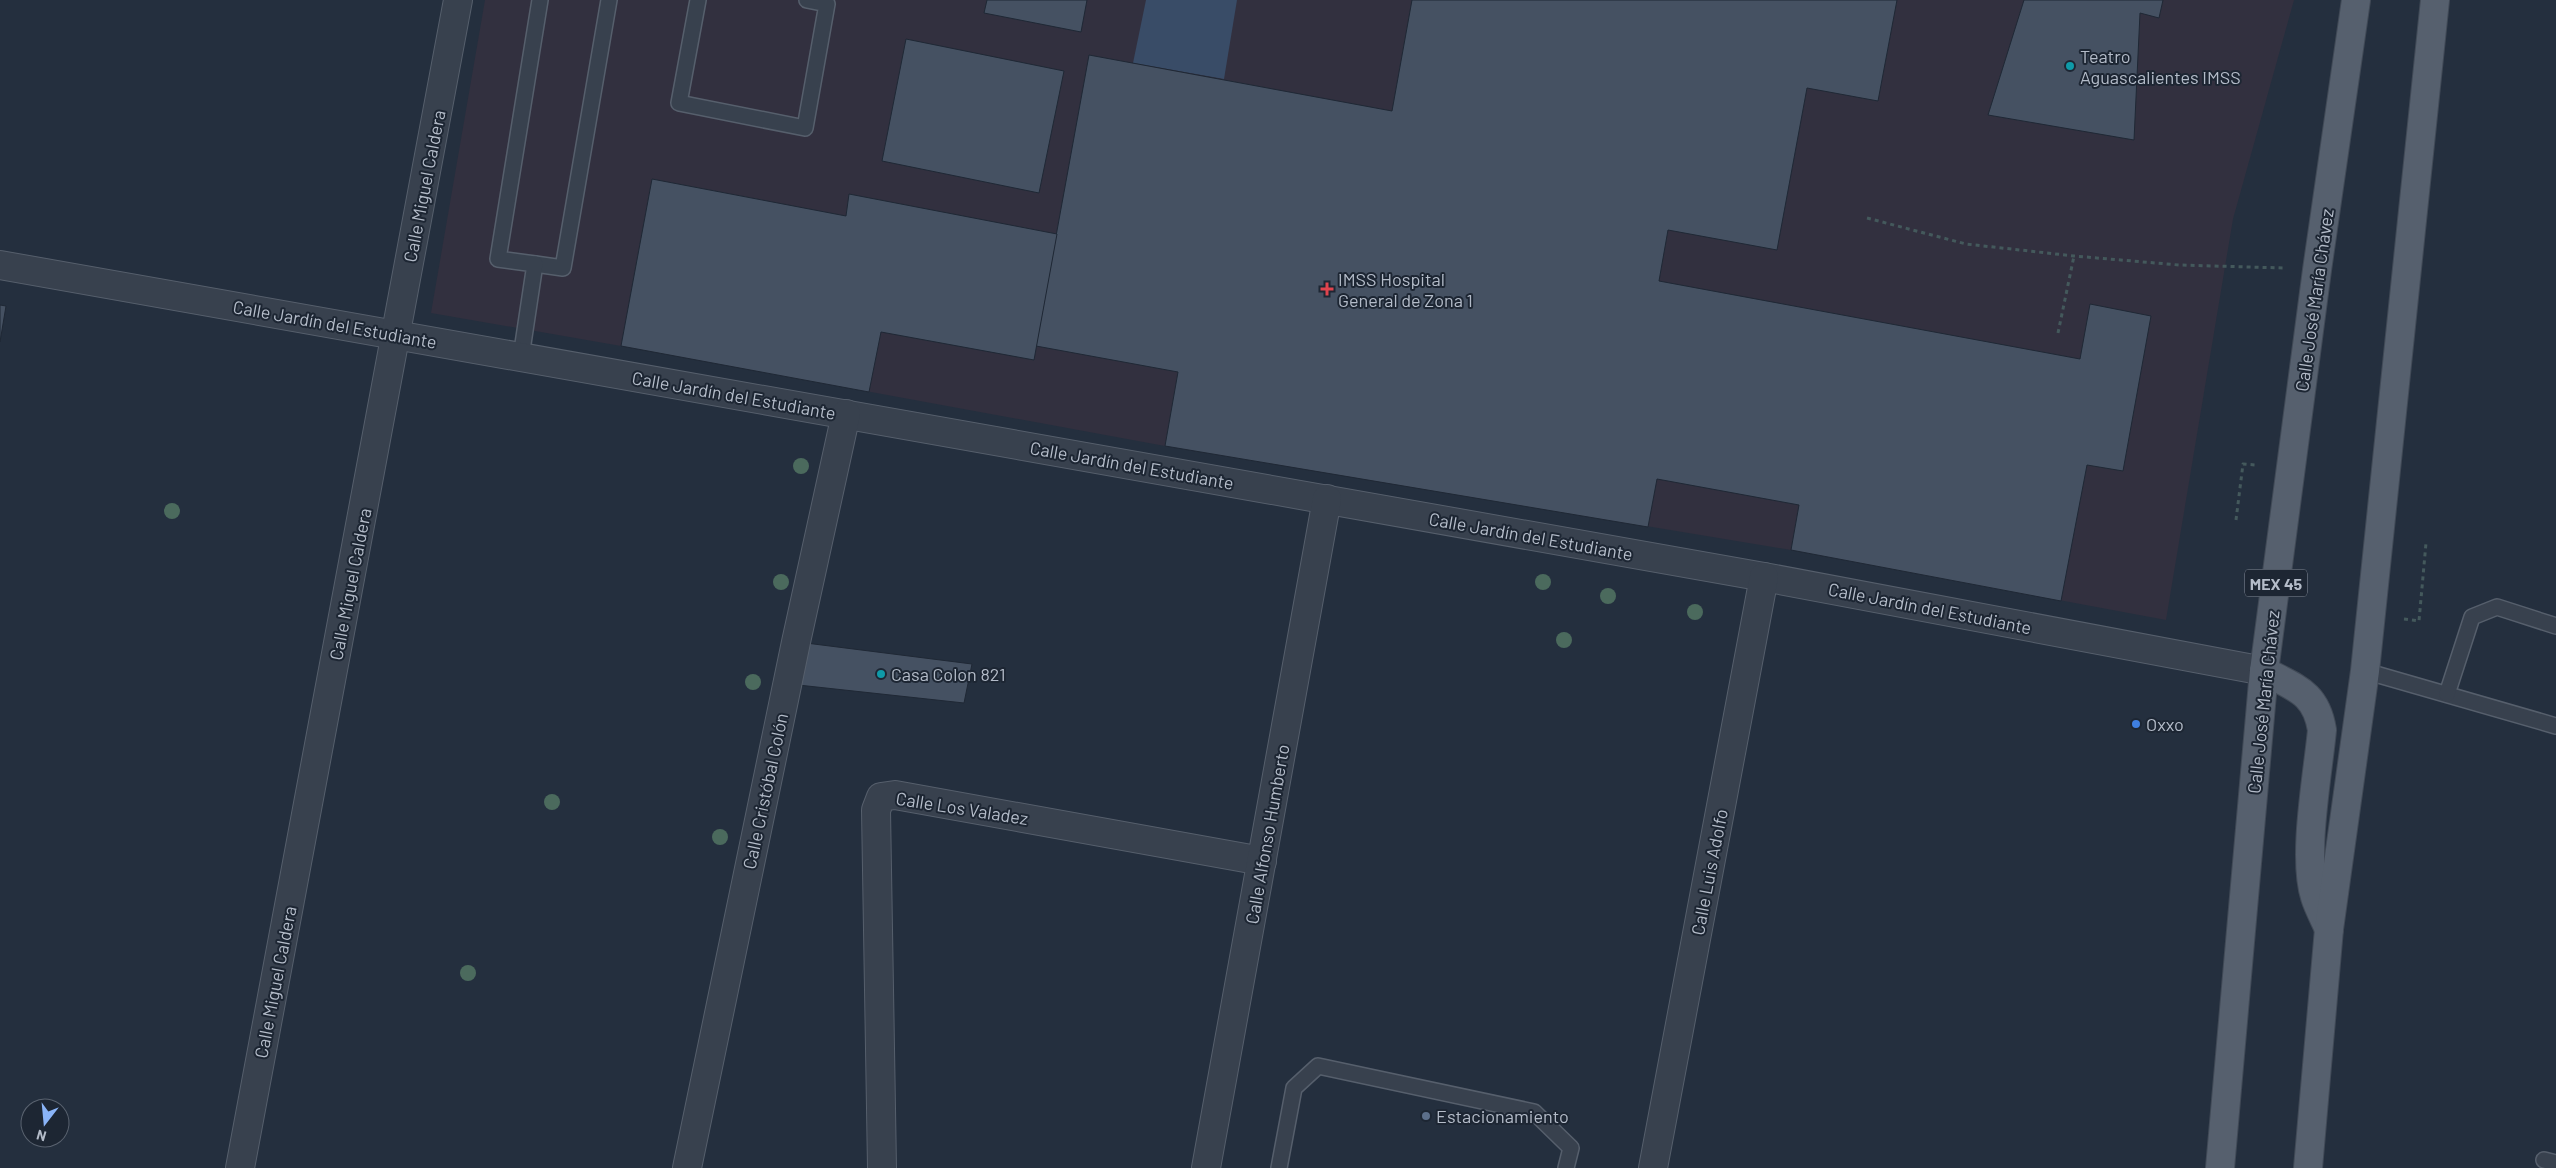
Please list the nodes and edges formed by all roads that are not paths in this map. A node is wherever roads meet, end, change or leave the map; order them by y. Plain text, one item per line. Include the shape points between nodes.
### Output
1 (458, 0) edge
2 (540, 0) edge
3 (609, 0) edge
4 (698, 0) edge
5 (807, 0) edge
6 (2356, 0) edge
7 (2435, 0) edge
8 (2455, 0) edge
9 (2431, 32) junction
10 (535, 264) junction
11 (0, 265) edge
12 (396, 335) junction
13 (522, 357) junction
14 (846, 414) junction
15 (1327, 499) junction
16 (1764, 577) junction
17 (2556, 626) edge
18 (2264, 671) junction
19 (2365, 671) junction
20 (2447, 694) junction
21 (2556, 726) edge
22 (1262, 861) junction
23 (2329, 929) junction
24 (240, 1168) edge
25 (687, 1168) edge
26 (882, 1168) edge
27 (1206, 1168) edge
28 (1279, 1168) edge
29 (1566, 1168) edge
30 (1654, 1168) edge
31 (2220, 1168) edge
32 (2308, 1168) edge

1 - 12 street, Calle Miguel Caldera
2 - 10 lane via 498,259
3 - 10 lane via 563,268
4 - 5 lane via 680,103 805,128 827,4
6 - 18 main road, Calle José María Chávez / MEX 45
7 - 9 main road
8 - 9 main road
9 - 19 main road
10 - 13 lane
11 - 12 street, Calle Jardín del Estudiante
12 - 13 street, Calle Jardín del Estudiante
12 - 24 street, Calle Miguel Caldera
13 - 14 street, Calle Jardín del Estudiante
14 - 15 street, Calle Jardín del Estudiante
14 - 25 street, Calle Cristóbal Colón
15 - 16 street, Calle Jardín del Estudiante
15 - 22 street, Calle Alfonso Humberto
16 - 18 street, Calle Jardín del Estudiante
16 - 30 street, Calle Luis Adolfo
17 - 20 lane via 2497,606 2472,617
18 - 23 main road via 2306,693 2319,713 2322,730 2310,846 2311,869 2314,896
18 - 31 main road, Calle José María Chávez / MEX 45
19 - 20 lane
19 - 23 main road
20 - 21 lane
22 - 26 street, Calle Los Valadez via 895,795 881,797 876,810
22 - 27 street, Calle Alfonso Humberto
23 - 32 main road
28 - 29 lane via 1294,1088 1318,1066 1534,1112 1571,1148

